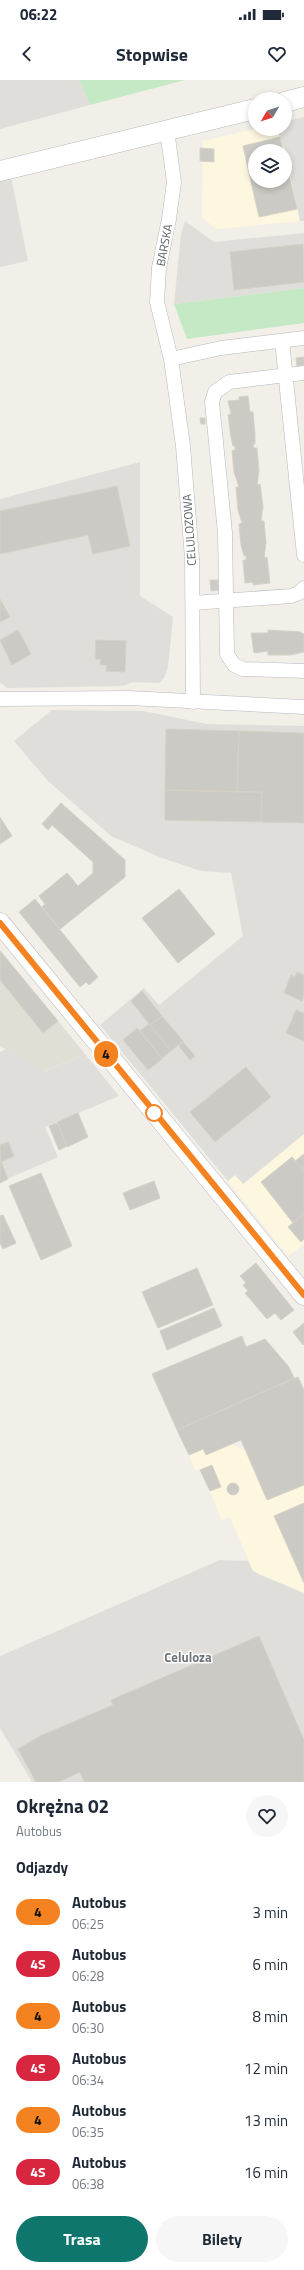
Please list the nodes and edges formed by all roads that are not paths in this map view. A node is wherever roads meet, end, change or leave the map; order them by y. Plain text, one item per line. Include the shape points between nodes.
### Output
1 (304, 97) edge
2 (292, 100) edge
3 (248, 111) edge
4 (167, 130) junction
5 (0, 171) edge
6 (304, 338) edge
7 (282, 341) junction
8 (170, 359) junction
9 (304, 373) edge
10 (286, 375) junction
11 (304, 555) edge
12 (304, 588) edge
13 (226, 601) junction
14 (193, 603) junction
15 (304, 671) edge
16 (0, 699) edge
17 (193, 702) junction
18 (304, 707) edge
19 (0, 924) edge
20 (304, 1295) edge

1 - 2 street
3 - 4 street
4 - 5 street
4 - 8 street, BARSKA via 174,182 159,268 157,302
6 - 7 street
7 - 8 street via 221,348
7 - 10 street
8 - 14 street, CELULOZOWA via 183,446
9 - 10 street
10 - 11 street
10 - 13 street via 229,382 219,387 213,397 225,534
12 - 13 street via 295,595
13 - 14 street
13 - 15 street via 226,649 234,665 248,670
14 - 17 street, CELULOZOWA
16 - 17 street via 129,698
17 - 18 street
19 - 20 street

